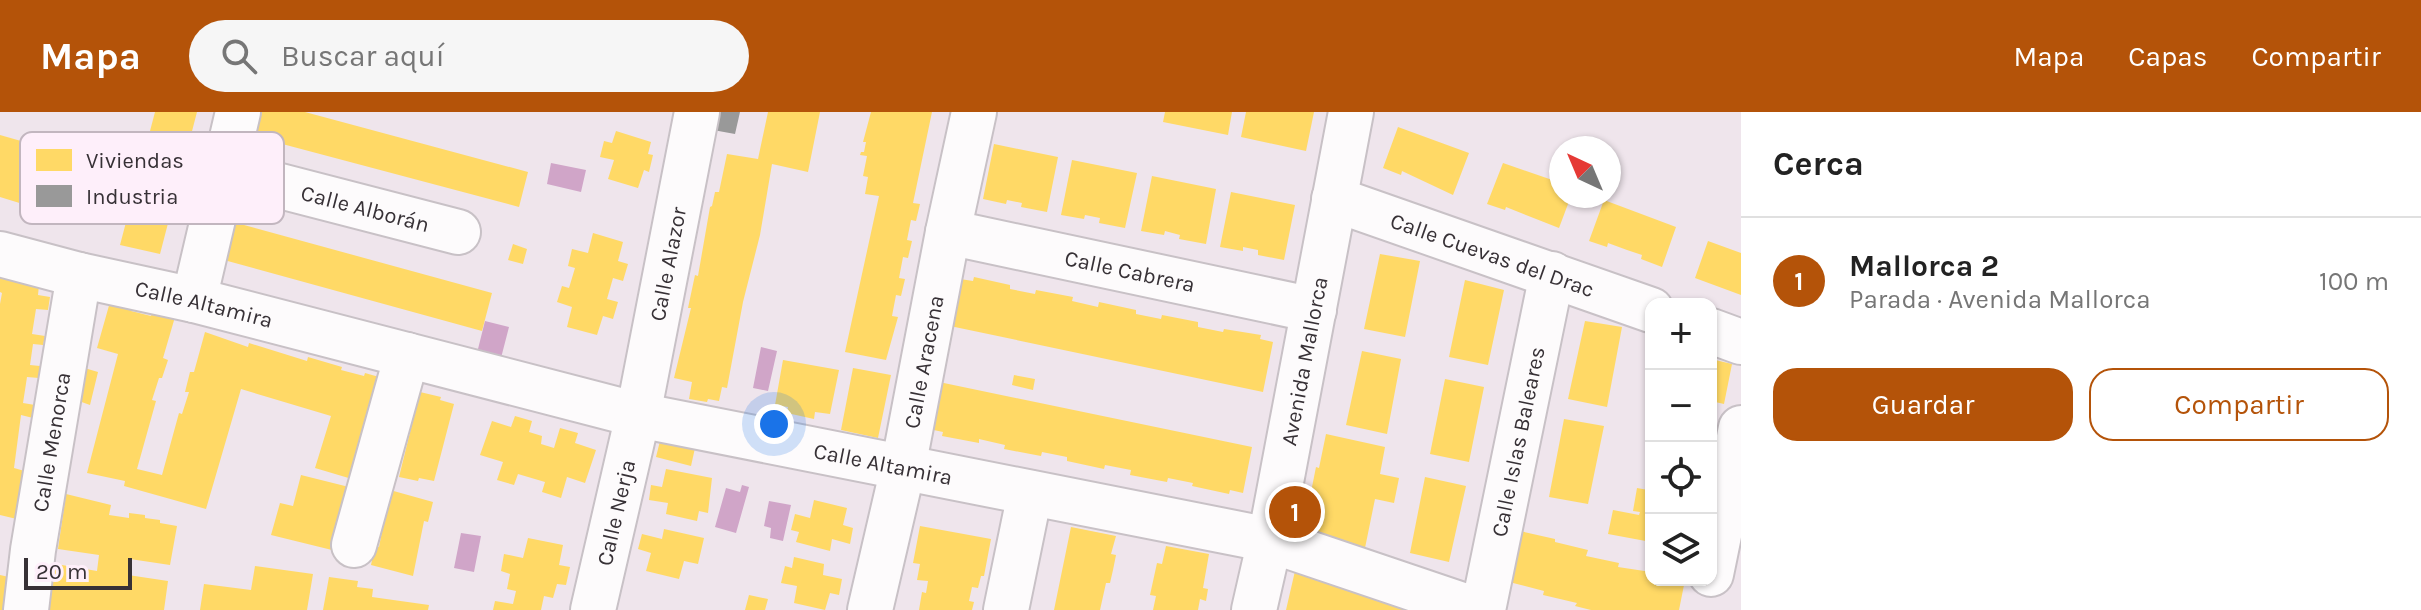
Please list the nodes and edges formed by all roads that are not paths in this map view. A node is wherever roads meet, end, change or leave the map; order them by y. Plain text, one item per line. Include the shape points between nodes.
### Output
1 (238, 112) edge
2 (697, 112) edge
3 (974, 112) edge
4 (1351, 112) edge
5 (234, 132) edge
6 (284, 187) edge
7 (1334, 199) junction
8 (213, 224) edge
9 (458, 232) dead end
10 (948, 232) junction
11 (0, 254) edge
12 (1552, 274) junction
13 (79, 275) junction
14 (194, 300) junction
15 (1645, 308) edge
16 (1314, 310) junction
17 (1717, 333) edge
18 (1741, 342) edge
19 (407, 355) junction
20 (638, 415) junction
21 (1741, 428) edge
22 (903, 468) junction
23 (1030, 493) junction
24 (1270, 540) junction
25 (1717, 543) edge
26 (17, 545) edge
27 (354, 545) dead end
28 (1708, 586) edge
29 (26, 610) edge
30 (593, 610) edge
31 (870, 610) edge
32 (1006, 610) edge
33 (1254, 610) edge
34 (1480, 610) edge
35 (1704, 610) edge

1 - 5 street
2 - 20 street, Calle Alazor
3 - 10 street, Calle Aracena
4 - 7 street, Avenida Mallorca
6 - 9 street, Calle Alborán
7 - 12 street, Calle Cuevas del Drac
7 - 16 street, Avenida Mallorca
8 - 14 street
10 - 16 street, Calle Cabrera
10 - 22 street, Calle Aracena
11 - 13 street, Calle Altamira
12 - 15 street, Calle Cuevas del Drac
12 - 34 street, Calle Islas Baleares
13 - 14 street, Calle Altamira
13 - 26 street, Calle Menorca
14 - 19 street, Calle Altamira
16 - 24 street, Avenida Mallorca
17 - 18 street
19 - 20 street, Calle Altamira
19 - 27 street
20 - 22 street, Calle Altamira
20 - 30 street, Calle Nerja
21 - 25 street
22 - 23 street, Calle Altamira
22 - 31 street, Calle Aracena
23 - 24 street, Calle Altamira
23 - 32 street
24 - 33 street, Avenida Mallorca
24 - 34 street, Calle Altamira
26 - 29 street, Calle Menorca
28 - 35 street

